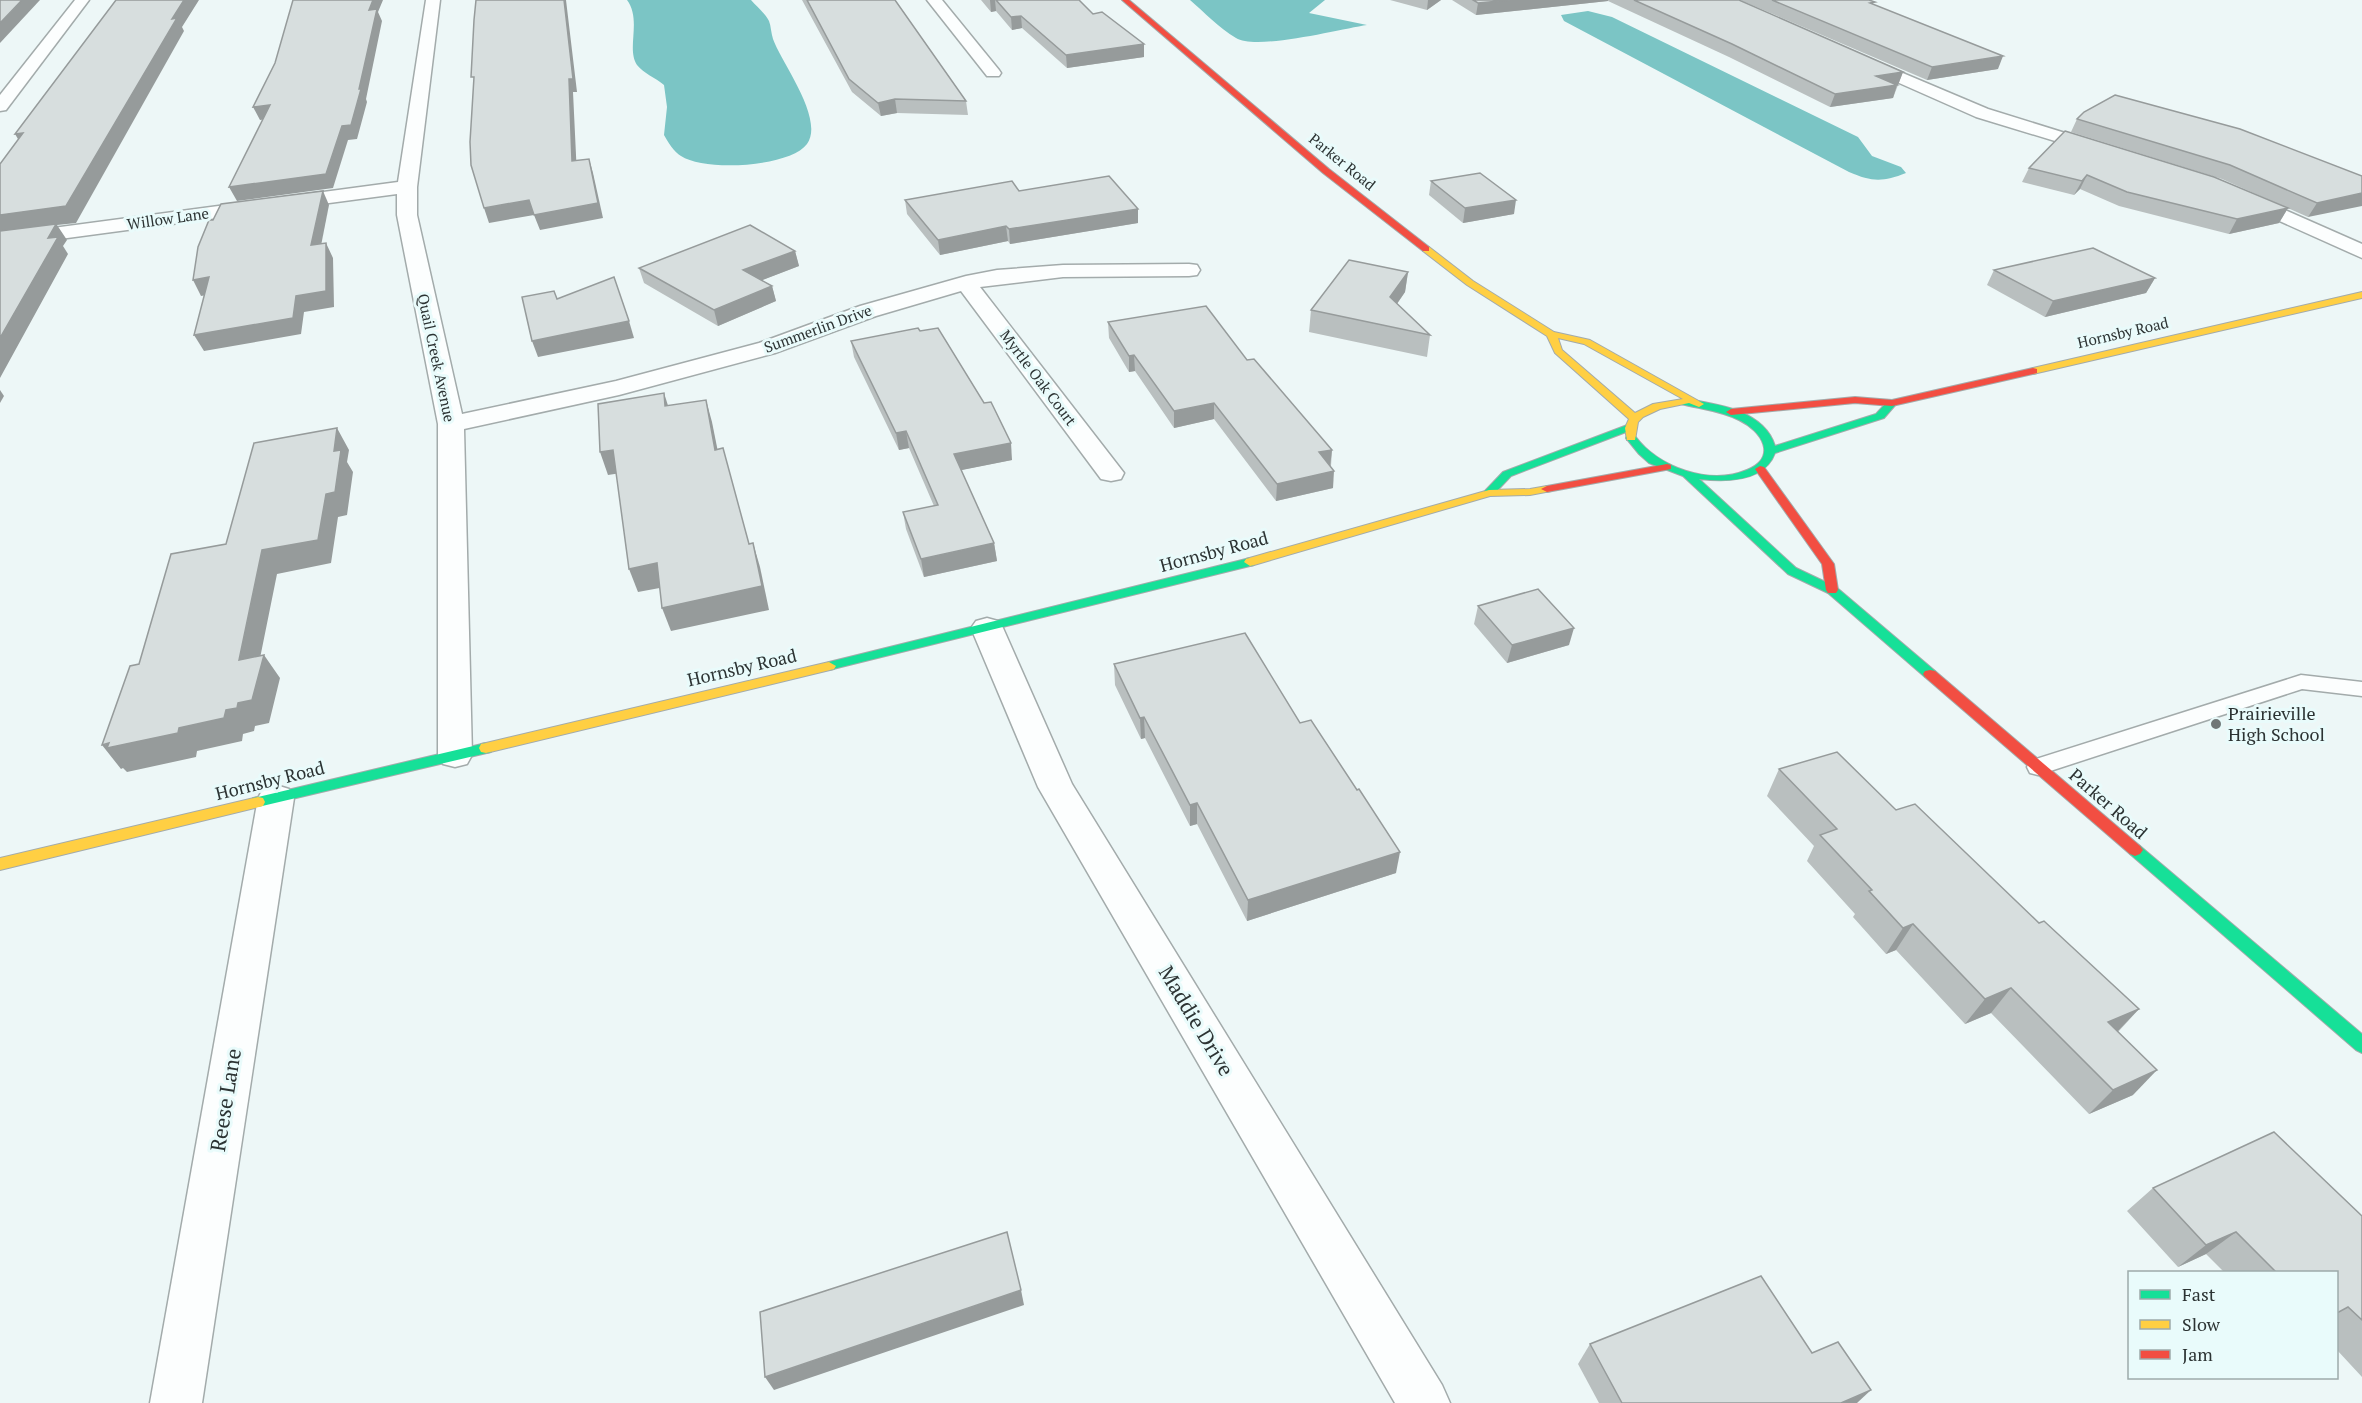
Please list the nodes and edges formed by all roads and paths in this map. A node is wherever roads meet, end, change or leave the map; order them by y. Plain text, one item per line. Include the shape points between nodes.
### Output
1 (82, 0) edge
2 (433, 0) edge
3 (934, 0) edge
4 (1125, 0) edge
5 (1845, 53) edge
6 (993, 73) dead end
7 (0, 106) edge
8 (2117, 155) edge
9 (407, 187) junction
10 (2223, 189) edge
11 (0, 241) edge
12 (2362, 252) edge
13 (1189, 270) dead end
14 (966, 282) junction
15 (2362, 295) edge
16 (1551, 334) junction
17 (1892, 403) junction
18 (1699, 404) junction
19 (1731, 412) junction
20 (1632, 422) junction
21 (451, 424) junction
22 (1771, 451) junction
23 (1667, 467) junction
24 (1760, 469) junction
25 (1111, 473) dead end
26 (1686, 473) junction
27 (1489, 493) junction
28 (1832, 590) junction
29 (987, 628) junction
30 (2362, 689) edge
31 (455, 755) junction
32 (2038, 767) junction
33 (276, 798) junction
34 (0, 864) edge
35 (2362, 1044) edge
36 (176, 1403) edge
37 (1425, 1403) edge

1 - 7 street
2 - 9 street, Quail Creek Avenue
3 - 6 street
4 - 16 street, Parker Road via 1420,246
5 - 8 street via 1990,116
9 - 11 street, Willow Lane
9 - 21 street, Quail Creek Avenue via 409,232
10 - 12 street
13 - 14 street, Summerlin Drive via 1063,271
14 - 21 street, Summerlin Drive via 868,311 767,348 619,388
14 - 25 street, Myrtle Oak Court
15 - 17 street, Hornsby Road
16 - 18 street, Parker Road via 1587,342
16 - 20 street, Parker Road via 1558,351
17 - 19 street, Hornsby Road via 1855,400
17 - 22 street, Hornsby Road via 1880,416
18 - 19 street
18 - 20 street, Hornsby Road via 1657,405 1643,410
19 - 22 street via 1760,430 1769,440
20 - 23 street, Parker Road via 1631,437 1638,448
20 - 27 street, Hornsby Road via 1507,474
21 - 31 street, Quail Creek Avenue
22 - 24 street
23 - 26 street
23 - 27 street, Hornsby Road via 1530,492
24 - 26 street via 1728,477
24 - 28 street via 1828,564
26 - 28 street, Parker Road via 1792,571
27 - 29 street, Hornsby Road via 1255,561
28 - 32 street, Parker Road
29 - 31 street, Hornsby Road
29 - 37 street, Maddie Drive via 1056,787
30 - 32 lane via 2301,682
31 - 33 street, Hornsby Road
32 - 35 street, Parker Road
33 - 34 street, Hornsby Road
33 - 36 street, Reese Lane

